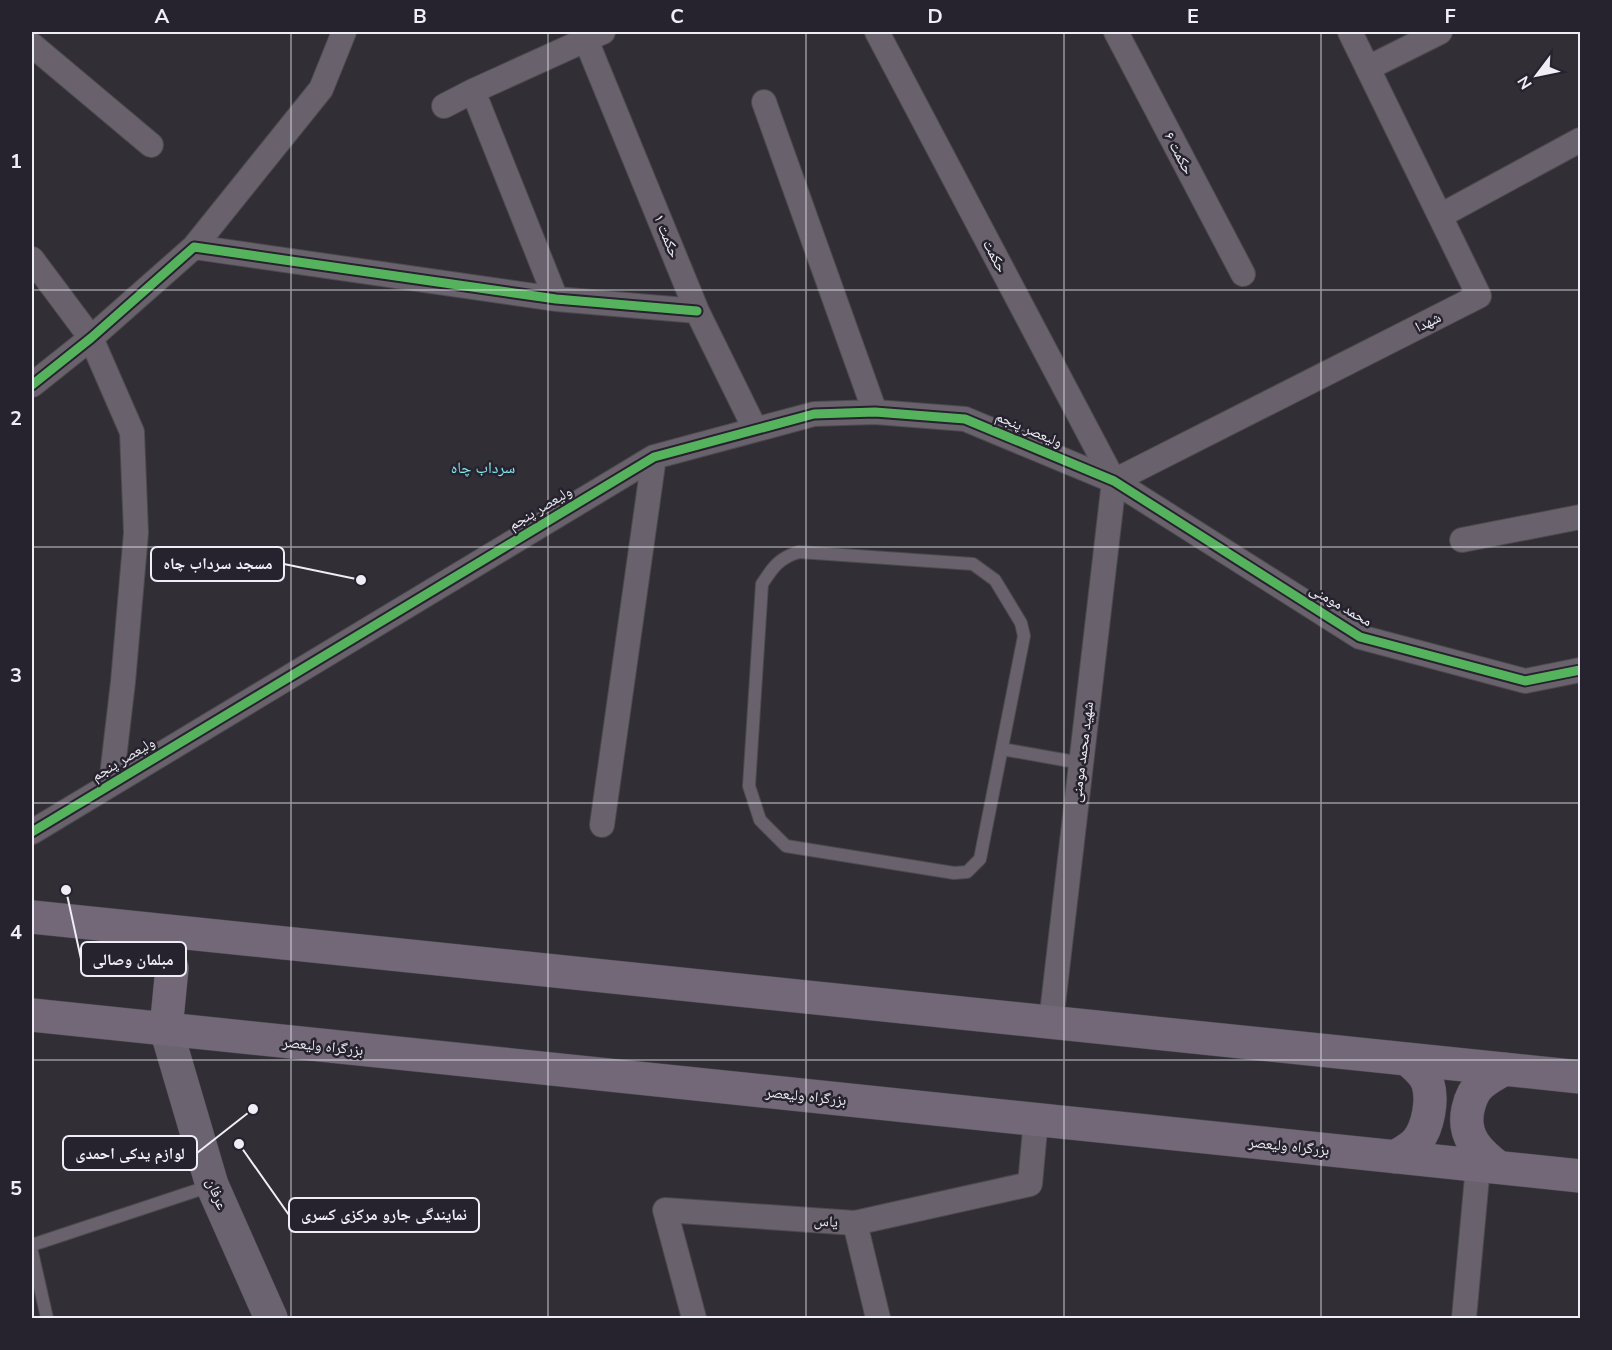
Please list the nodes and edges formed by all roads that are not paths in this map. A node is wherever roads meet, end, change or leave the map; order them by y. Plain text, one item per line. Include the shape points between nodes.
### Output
1 (344, 32) edge
2 (877, 32) edge
3 (1116, 32) edge
4 (1350, 32) edge
5 (1440, 32) edge
6 (594, 36) edge
7 (32, 45) edge
8 (1368, 68) junction
9 (473, 91) junction
10 (764, 102) dead end
11 (444, 106) dead end
12 (1581, 140) edge
13 (151, 145) dead end
14 (1440, 216) junction
15 (194, 247) junction
16 (32, 259) edge
17 (1243, 274) dead end
18 (556, 299) junction
19 (697, 311) junction
20 (91, 338) junction
21 (32, 385) edge
22 (875, 412) junction
23 (755, 429) junction
24 (654, 457) junction
25 (1114, 481) junction
26 (1581, 517) edge
27 (1462, 540) dead end
28 (1581, 670) edge
29 (1002, 749) junction
30 (1081, 763) junction
31 (111, 784) junction
32 (602, 825) dead end
33 (32, 832) edge
34 (32, 918) edge
35 (32, 925) edge
36 (32, 1015) edge
37 (1051, 1022) junction
38 (166, 1029) junction
39 (1407, 1059) junction
40 (1505, 1069) junction
41 (1581, 1077) edge
42 (1036, 1119) junction
43 (1395, 1157) junction
44 (1488, 1166) junction
45 (1581, 1176) edge
46 (212, 1185) junction
47 (855, 1223) junction
48 (32, 1245) edge
49 (32, 1251) edge
50 (47, 1318) edge
51 (271, 1318) edge
52 (694, 1318) edge
53 (878, 1318) edge
54 (1464, 1318) edge

1 - 15 street via 321,89
2 - 25 street, حکمت
3 - 17 street, حکمت ۶
4 - 8 street, شهدا
5 - 8 street
6 - 9 street
6 - 19 street, حکمت ۱
7 - 13 street
8 - 14 street, شهدا
9 - 11 street
9 - 18 street
10 - 22 street
12 - 14 street
14 - 25 street, شهدا via 1479,296
15 - 18 street
15 - 20 street
16 - 20 street
18 - 19 street
19 - 23 street, حکمت ۱
20 - 21 street
20 - 31 street via 132,432 135,533
22 - 23 street, ولیعصر پنجم via 814,414
22 - 25 street, ولیعصر پنجم via 965,419
23 - 24 street, ولیعصر پنجم
24 - 31 street, ولیعصر پنجم
24 - 32 street
25 - 28 street, محمد مومنی via 1360,637 1525,681
25 - 30 street, شهید محمد مومنی
26 - 27 street
29 - 29 lane via 1024,636 1021,623 995,580 973,564 961,563 799,552 775,564 762,584 749,786 760,820 786,846 967,872 980,859
29 - 30 lane
30 - 37 street, شهید محمد مومنی
31 - 33 street, ولیعصر پنجم
34 - 37 highway
35 - 38 highway via 126,944 170,961
36 - 38 highway, بزرگراه ولیعصر
37 - 39 highway
38 - 42 highway, بزرگراه ولیعصر
38 - 46 main road, عرفان
39 - 40 highway
39 - 43 highway via 1428,1083 1430,1097 1418,1140
40 - 41 highway
40 - 44 highway via 1481,1084 1469,1105 1468,1131
42 - 43 highway, بزرگراه ولیعصر
42 - 47 street, یاس via 1030,1184
43 - 44 highway, بزرگراه ولیعصر
44 - 45 highway, بزرگراه ولیعصر
44 - 54 street
46 - 48 lane
46 - 51 main road, عرفان
47 - 52 street, یاس via 665,1210
47 - 53 street
49 - 50 lane

